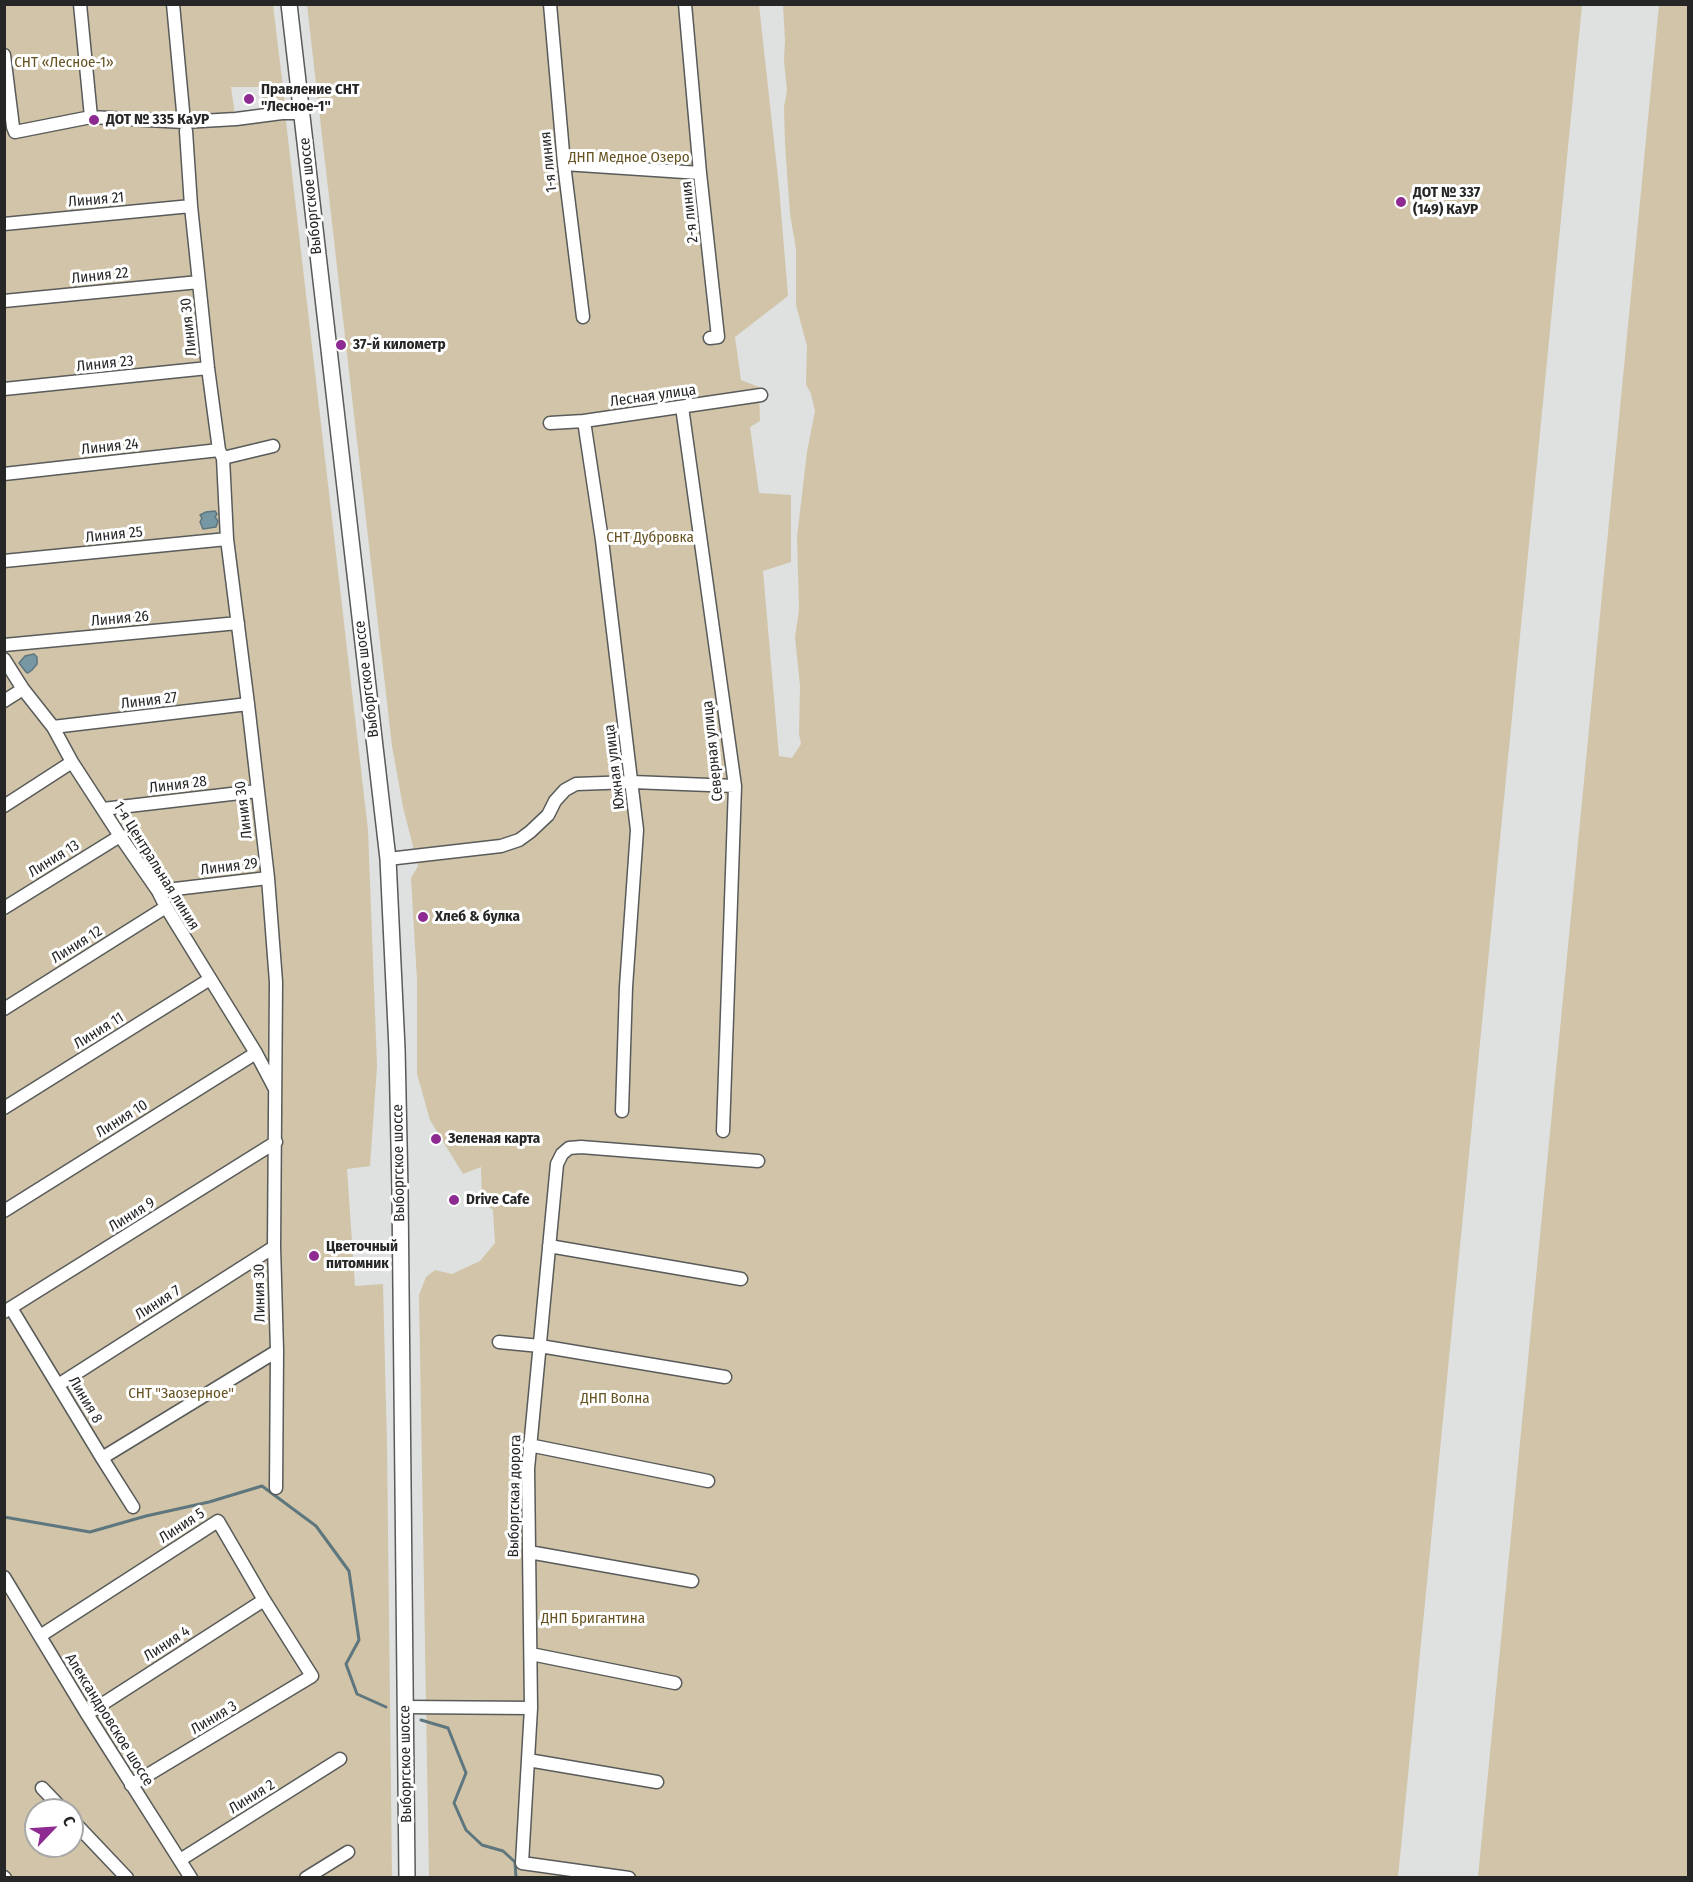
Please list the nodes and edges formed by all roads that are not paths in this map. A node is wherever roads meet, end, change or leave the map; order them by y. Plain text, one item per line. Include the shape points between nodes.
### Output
1 (80, 4) edge
2 (173, 4) edge
3 (290, 4) edge
4 (550, 4) edge
5 (685, 4) edge
6 (4, 55) edge
7 (302, 113) junction
8 (92, 117) junction
9 (185, 127) junction
10 (564, 164) junction
11 (700, 173) junction
12 (191, 206) junction
13 (4, 224) edge
14 (199, 282) junction
15 (4, 301) edge
16 (583, 317) dead end
17 (710, 338) dead end
18 (208, 368) junction
19 (4, 389) edge
20 (761, 395) dead end
21 (682, 407) junction
22 (584, 421) junction
23 (550, 423) dead end
24 (273, 446) dead end
25 (221, 454) junction
26 (4, 474) edge
27 (227, 539) junction
28 (4, 561) edge
29 (238, 623) junction
30 (4, 645) edge
31 (4, 659) edge
32 (23, 689) junction
33 (4, 701) edge
34 (248, 704) junction
35 (53, 727) junction
36 (72, 762) junction
37 (632, 782) junction
38 (735, 786) junction
39 (257, 790) junction
40 (4, 806) edge
41 (103, 809) junction
42 (120, 836) junction
43 (388, 859) junction
44 (268, 878) junction
45 (158, 891) junction
46 (166, 907) junction
47 (4, 908) edge
48 (210, 979) junction
49 (4, 1009) edge
50 (256, 1053) junction
51 (276, 1093) junction
52 (4, 1108) edge
53 (622, 1111) dead end
54 (723, 1131) dead end
55 (276, 1142) junction
56 (758, 1161) dead end
57 (4, 1210) edge
58 (549, 1246) junction
59 (274, 1247) junction
60 (741, 1279) dead end
61 (8, 1310) edge
62 (499, 1342) dead end
63 (540, 1346) junction
64 (277, 1351) junction
65 (725, 1377) dead end
66 (58, 1385) junction
67 (529, 1445) junction
68 (102, 1458) junction
69 (708, 1481) dead end
70 (276, 1488) dead end
71 (133, 1507) dead end
72 (529, 1552) junction
73 (4, 1577) edge
74 (692, 1581) dead end
75 (264, 1600) junction
76 (40, 1636) junction
77 (531, 1654) junction
78 (312, 1676) joint
79 (675, 1683) dead end
80 (405, 1707) junction
81 (531, 1708) junction
82 (87, 1714) junction
83 (340, 1759) dead end
84 (528, 1760) junction
85 (657, 1782) dead end
86 (131, 1785) junction
87 (42, 1788) dead end
88 (52, 1798) edge
89 (84, 1833) edge
90 (348, 1852) dead end
91 (180, 1860) junction
92 (127, 1878) edge
93 (191, 1878) edge
94 (306, 1878) edge
95 (407, 1878) edge
96 (628, 1878) edge

1 - 8 street
2 - 9 street
3 - 7 main road, Выборгское шоссе
4 - 10 street, 1-я линия
5 - 11 street, 2-я линия
6 - 8 street via 15,132
7 - 9 street via 282,112
7 - 43 main road, Выборгское шоссе
8 - 9 street
9 - 12 street, Линия 30
10 - 11 street
10 - 16 street, 1-я линия
11 - 17 street, 2-я линия via 718,336
12 - 13 street, Линия 21
12 - 14 street, Линия 30
14 - 15 street, Линия 22
14 - 18 street, Линия 30
18 - 19 street, Линия 23
18 - 25 street, Линия 30
20 - 21 street, Лесная улица
21 - 22 street, Лесная улица
21 - 38 street, Северная улица
22 - 23 street, Лесная улица
22 - 37 street, Южная улица
24 - 25 street, Линия 24
25 - 26 street, Линия 24
25 - 27 street, Линия 30
27 - 28 street, Линия 25
27 - 29 street, Линия 30
29 - 30 street, Линия 26
29 - 34 street, Линия 30
31 - 32 street, 1-я Центральная линия
32 - 33 street
32 - 35 street, 1-я Центральная линия
34 - 35 street, Линия 27
34 - 39 street, Линия 30
35 - 36 street, 1-я Центральная линия
36 - 40 street
36 - 41 street, 1-я Центральная линия
37 - 38 street
37 - 43 street via 576,784 565,790 530,832 501,846
37 - 53 street, Южная улица via 637,830
38 - 54 street, Северная улица
39 - 41 street, Линия 28
39 - 44 street, Линия 30
41 - 42 street, 1-я Центральная линия
42 - 45 street, 1-я Центральная линия
42 - 47 street, Линия 13
43 - 80 main road, Выборгское шоссе via 397,1049
44 - 45 street, Линия 29
44 - 51 street, Линия 30 via 276,982
45 - 46 street, 1-я Центральная линия
46 - 48 street, 1-я Центральная линия
46 - 49 street, Линия 12
48 - 50 street, 1-я Центральная линия
48 - 52 street, Линия 11
50 - 51 street, 1-я Центральная линия
50 - 57 street, Линия 10
51 - 55 street, Линия 30
55 - 59 street, Линия 30
55 - 61 street, Линия 9
56 - 58 street, Выборгская дорога via 569,1148 557,1164
58 - 60 street
58 - 63 street, Выборгская дорога
59 - 64 street, Линия 30
59 - 66 street, Линия 7
61 - 66 street, Линия 8
62 - 63 street
63 - 65 street
63 - 67 street, Выборгская дорога
64 - 68 street
64 - 70 street, Линия 30
66 - 68 street, Линия 8
67 - 69 street
67 - 72 street, Выборгская дорога
68 - 71 street, Линия 8
72 - 74 street
72 - 77 street, Выборгская дорога
73 - 76 street, Александровское шоссе
75 - 76 street, Линия 5 via 218,1521
75 - 78 street, Линия 5
75 - 82 street, Линия 4
76 - 82 street, Александровское шоссе
77 - 79 street
77 - 81 street, Выборгская дорога
78 - 86 street, Линия 3
80 - 81 street
80 - 95 main road, Выборгское шоссе
81 - 84 street, Выборгская дорога
82 - 86 street, Александровское шоссе
83 - 91 street, Линия 2
84 - 85 street
84 - 96 street, Выборгская дорога via 522,1863
86 - 91 street, Александровское шоссе
87 - 88 street
89 - 92 street
90 - 94 street
91 - 93 street, Александровское шоссе

